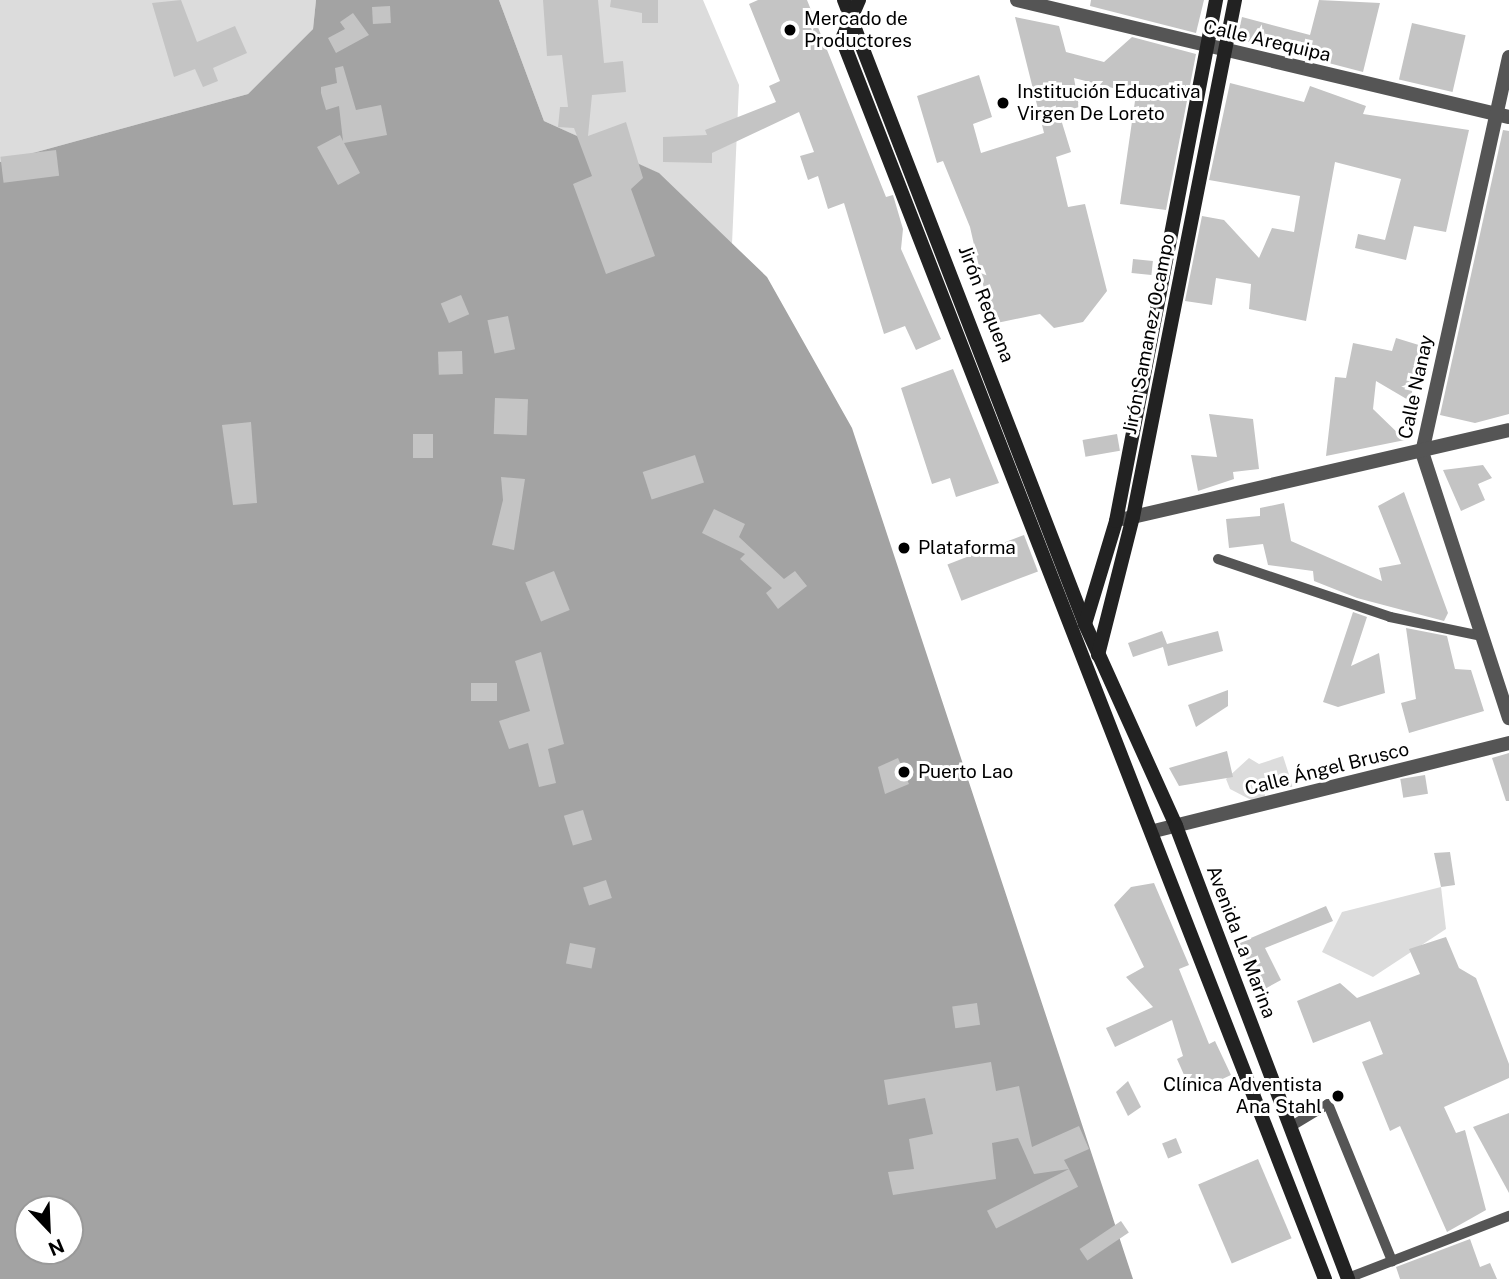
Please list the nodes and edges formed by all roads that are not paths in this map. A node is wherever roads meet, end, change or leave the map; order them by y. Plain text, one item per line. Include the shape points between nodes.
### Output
1 (845, 0) edge
2 (859, 0) edge
3 (1017, 0) edge
4 (1216, 0) edge
5 (1235, 0) edge
6 (852, 15) junction
7 (1205, 47) junction
8 (1224, 51) junction
9 (1509, 57) edge
10 (1503, 115) edge
11 (964, 299) junction
12 (948, 307) junction
13 (1509, 430) edge
14 (1422, 452) junction
15 (1133, 517) junction
16 (1116, 521) junction
17 (1219, 559) dead end
18 (1085, 624) junction
19 (1482, 636) junction
20 (1079, 646) junction
21 (1100, 652) junction
22 (1087, 670) junction
23 (1509, 718) edge
24 (1509, 743) edge
25 (1176, 826) junction
26 (1154, 831) junction
27 (1290, 1127) junction
28 (1509, 1216) edge
29 (1392, 1261) junction
30 (1325, 1279) edge
31 (1348, 1279) edge

1 - 6 main road, Jirón Requena
2 - 6 main road
3 - 7 street, Calle Arequipa
4 - 7 main road, Jirón Samanez Ocampo
5 - 8 main road, Jirón Samanez Ocampo
6 - 11 main road, Jirón Requena
6 - 12 main road, Jirón Requena via 842,39
7 - 8 street, Calle Arequipa
7 - 16 main road, Jirón Samanez Ocampo
8 - 10 street, Calle Arequipa
8 - 15 main road, Jirón Samanez Ocampo
9 - 10 street, Calle Nanay
10 - 14 street, Calle Nanay
11 - 12 main road
11 - 18 main road, Jirón Requena
12 - 20 main road, Jirón Requena
13 - 14 street
14 - 15 street
14 - 19 street, Calle Nanay
15 - 16 street
15 - 21 main road, Jirón Samanez Ocampo
16 - 18 main road, Jirón Samanez Ocampo
17 - 19 lane via 1390,617
18 - 20 main road, Jirón Samanez Ocampo
18 - 21 main road, Avenida La Marina
19 - 23 street, Calle Nanay
20 - 22 main road
21 - 22 main road, Jirón Samanez Ocampo
21 - 25 main road, Avenida La Marina
22 - 26 main road
24 - 25 street, Calle Ángel Brusco
25 - 26 street, Calle Ángel Brusco
25 - 27 main road, Avenida La Marina
26 - 30 main road
27 - 29 lane via 1328,1104
27 - 31 main road, Avenida La Marina
28 - 29 lane
29 - 31 lane

